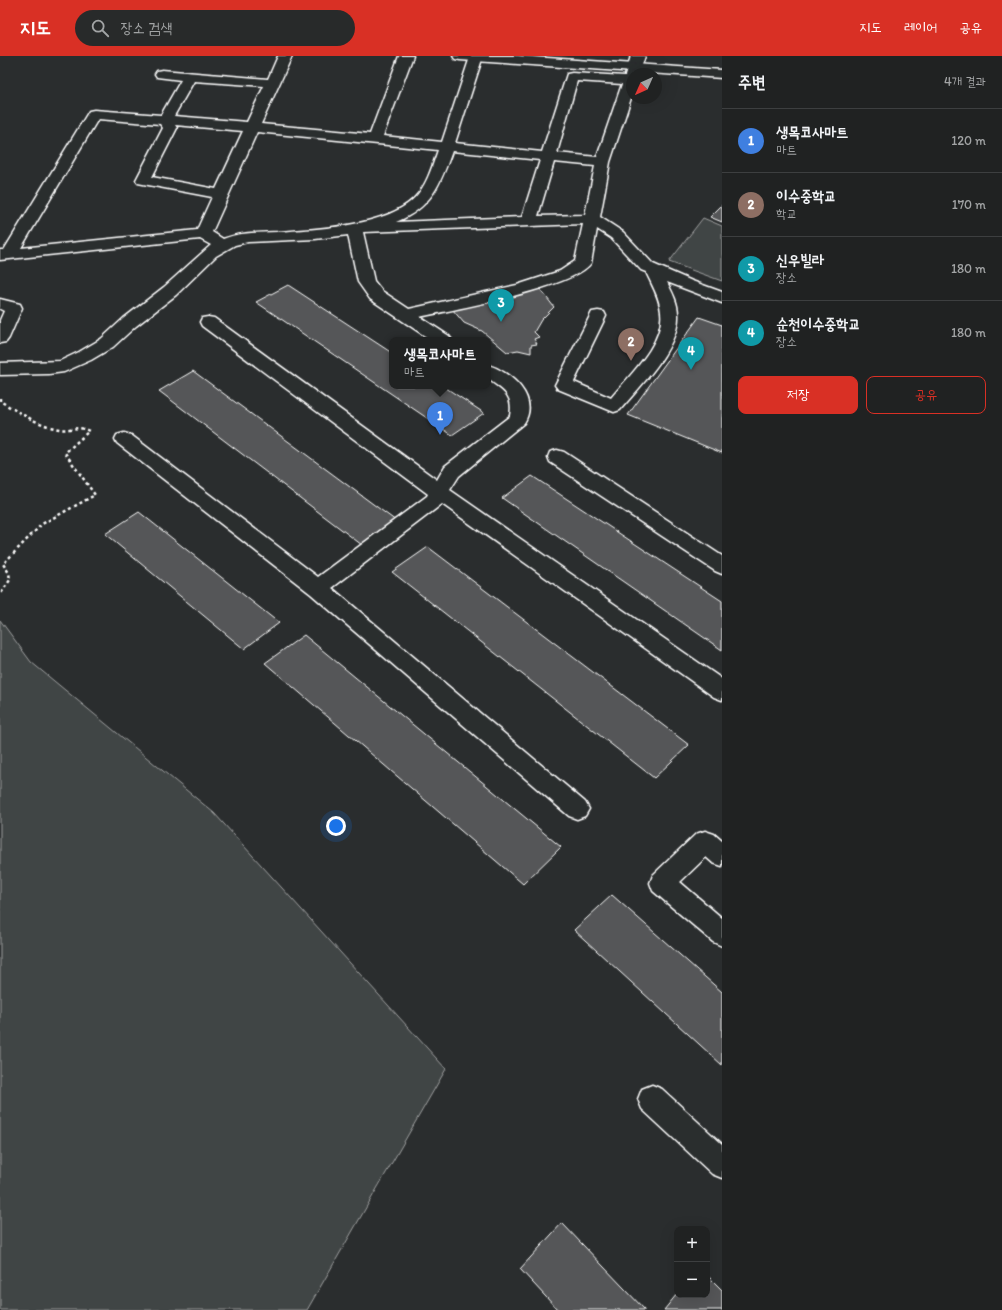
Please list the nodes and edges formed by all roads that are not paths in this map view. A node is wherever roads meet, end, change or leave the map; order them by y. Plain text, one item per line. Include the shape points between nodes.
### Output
1 (285, 56) edge
2 (406, 56) edge
3 (460, 56) edge
4 (477, 57) junction
5 (634, 68) edge
6 (626, 69) edge
7 (662, 70) edge
8 (162, 74) dead end
9 (722, 74) edge
10 (190, 76) junction
11 (272, 83) junction
12 (626, 92) edge
13 (165, 120) junction
14 (251, 127) junction
15 (375, 139) junction
16 (448, 146) junction
17 (548, 157) junction
18 (603, 162) junction
19 (221, 194) junction
20 (592, 219) junction
21 (529, 221) junction
22 (354, 228) junction
23 (203, 234) junction
24 (222, 245) junction
25 (4, 255) edge
26 (652, 269) junction
27 (722, 298) edge
28 (0, 304) edge
29 (406, 315) junction
30 (598, 316) dead end
31 (208, 322) dead end
32 (439, 337) edge
33 (0, 338) edge
34 (0, 369) edge
35 (491, 373) edge
36 (124, 439) dead end
37 (557, 457) dead end
38 (439, 492) junction
39 (722, 566) edge
40 (318, 588) junction
41 (722, 691) edge
42 (577, 809) dead end
43 (722, 855) edge
44 (722, 934) edge
45 (652, 1099) dead end
46 (722, 1164) edge

1 - 11 street
2 - 15 street
3 - 4 street
4 - 5 street
4 - 16 street
6 - 17 street via 572,77
7 - 9 street
8 - 10 street
10 - 11 street
10 - 13 street
11 - 14 street
12 - 18 street
13 - 14 street
13 - 19 street via 170,128 143,180
13 - 25 street via 94,114
14 - 15 street
14 - 19 street
15 - 16 street
16 - 17 street
16 - 22 street via 430,188 419,203 394,217
17 - 18 street
17 - 21 street
18 - 20 street
19 - 23 street
20 - 21 street
20 - 26 street via 617,235 647,267
20 - 29 street via 583,263 566,274 521,289
21 - 22 street
22 - 24 street via 321,234 248,237
22 - 29 street via 366,282 376,295
23 - 24 street
23 - 25 street
24 - 34 street via 108,343 85,356 64,366
26 - 27 street
26 - 30 street via 666,298 670,315 668,330 657,353 614,406 564,385
28 - 33 street via 14,308
29 - 32 street
31 - 38 street
35 - 38 street via 518,396 521,408 518,418 452,471
36 - 40 street
37 - 39 street
38 - 40 street via 434,501
38 - 41 street
40 - 42 street
43 - 44 street via 705,842 662,884
45 - 46 street

